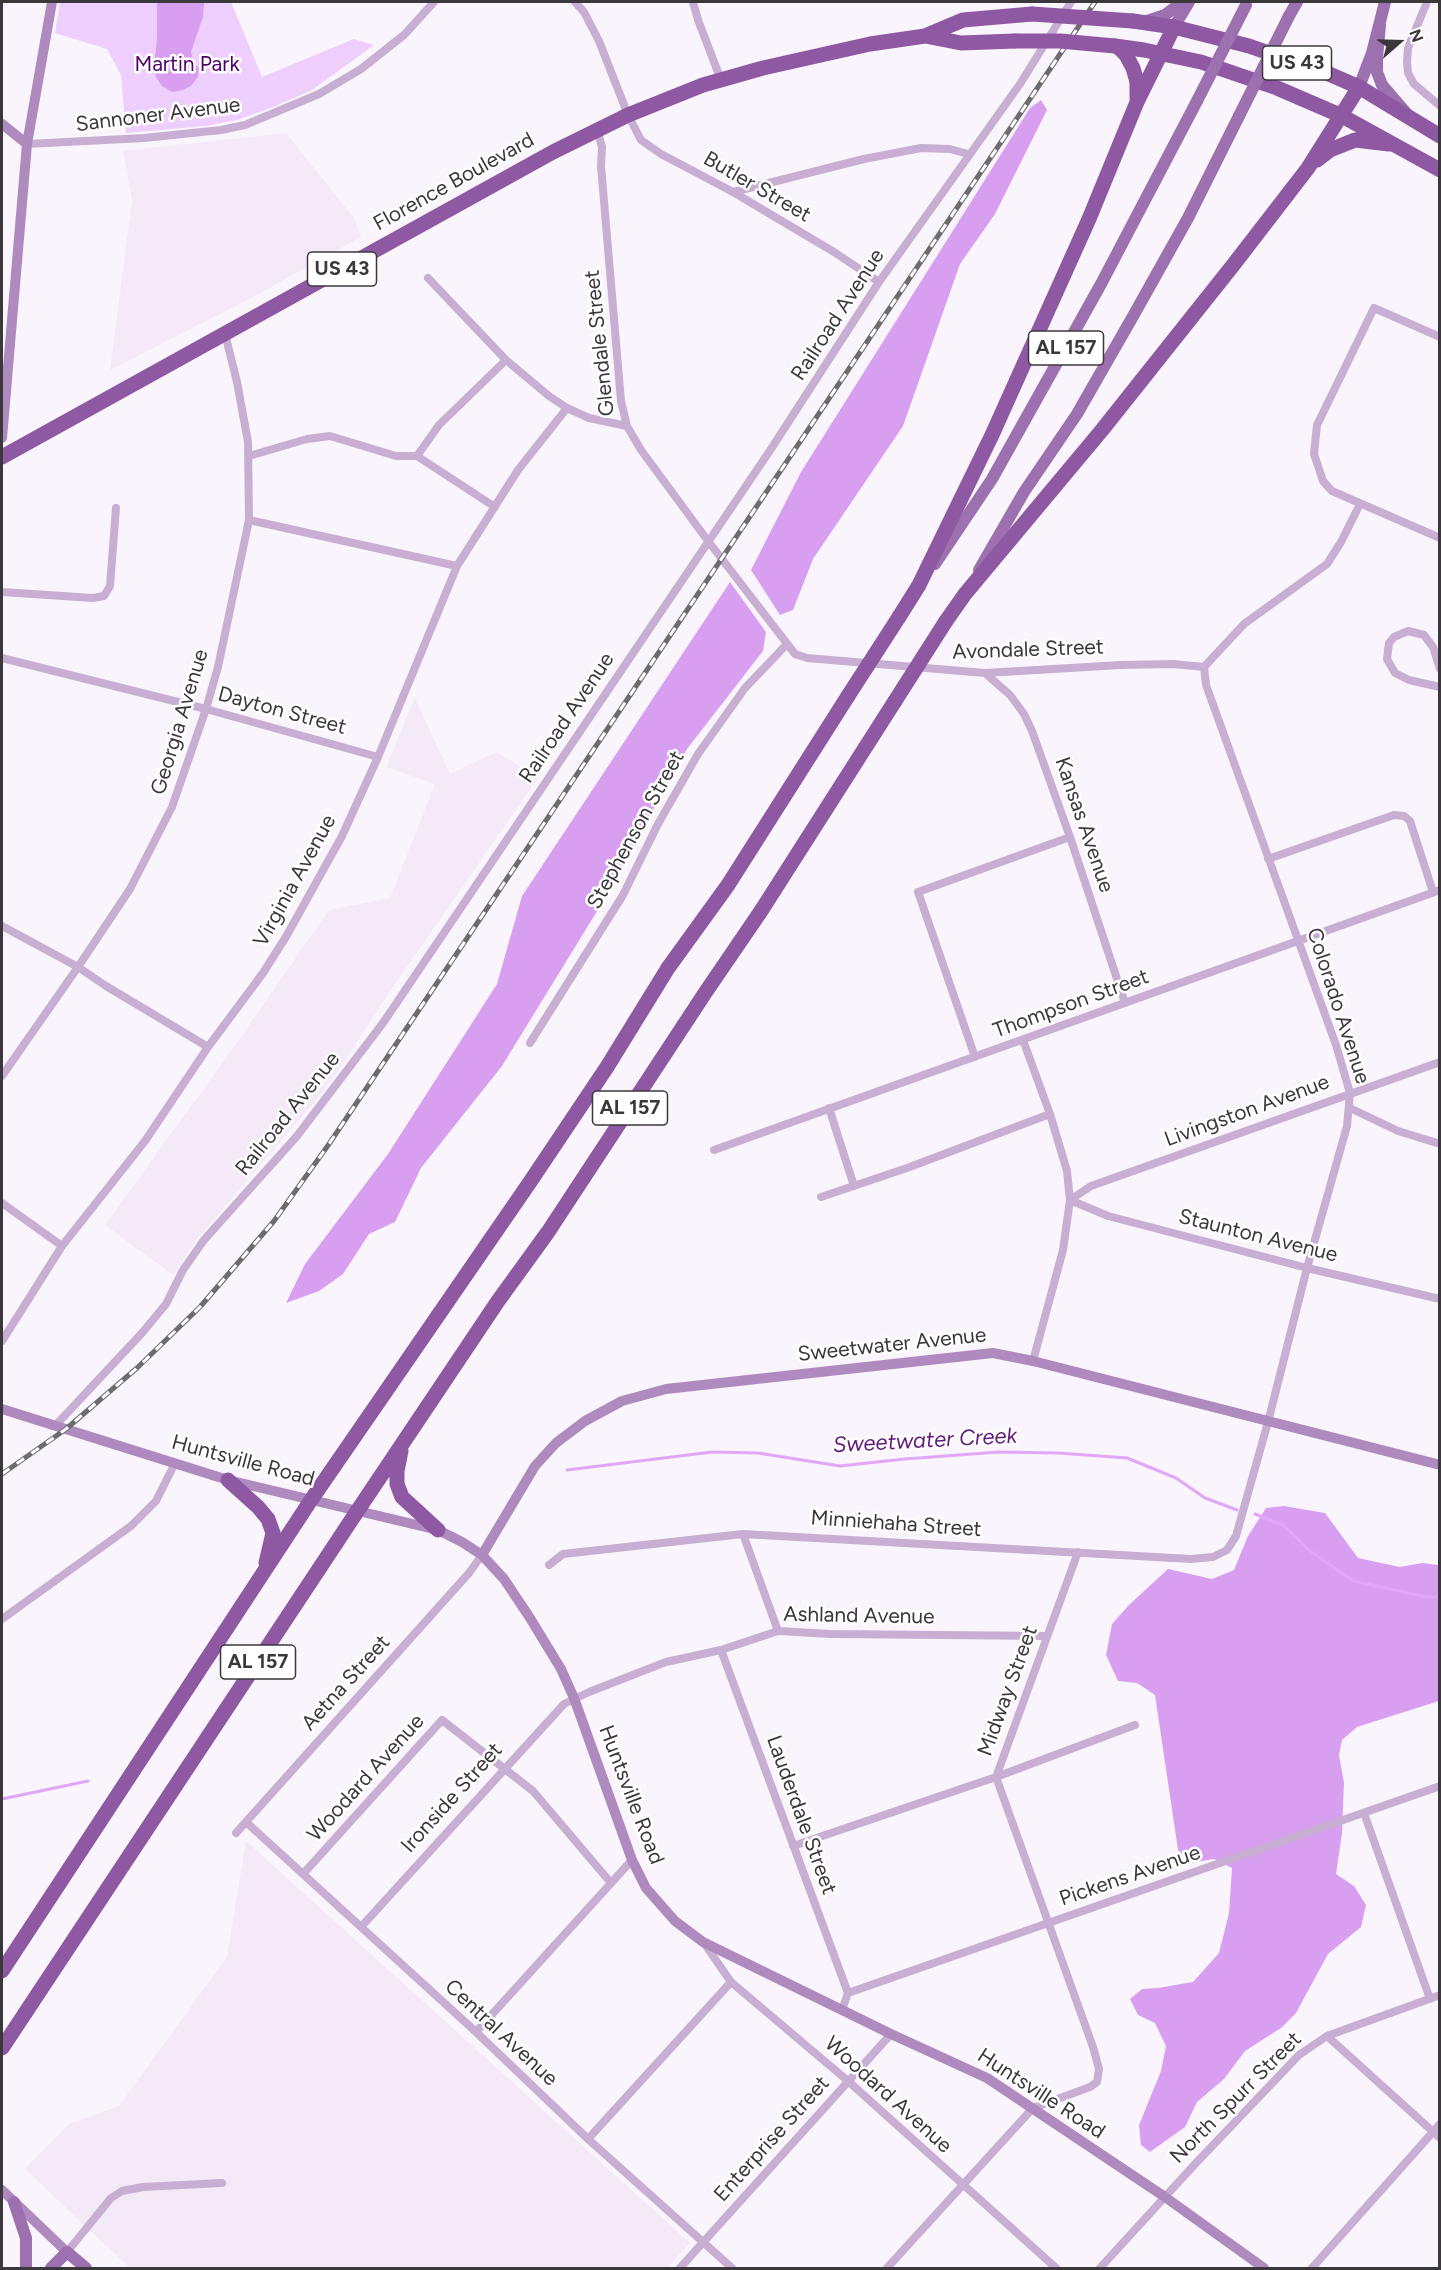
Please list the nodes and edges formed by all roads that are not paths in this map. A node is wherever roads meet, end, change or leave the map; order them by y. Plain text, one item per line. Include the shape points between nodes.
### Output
1 (52, 2) edge
2 (575, 2) edge
3 (693, 2) edge
4 (1071, 2) edge
5 (1182, 2) edge
6 (1189, 2) edge
7 (1296, 2) edge
8 (1385, 2) edge
9 (1427, 2) edge
10 (430, 3) edge
11 (1247, 3) edge
12 (1138, 22) junction
13 (1380, 25) junction
14 (1174, 27) junction
15 (925, 36) junction
16 (1116, 47) junction
17 (1160, 53) junction
18 (721, 80) junction
19 (1359, 87) junction
20 (1137, 102) junction
21 (1440, 106) edge
22 (628, 115) junction
23 (1342, 116) junction
24 (1412, 119) junction
25 (2, 123) edge
26 (597, 130) junction
27 (1440, 136) edge
28 (27, 144) junction
29 (1398, 146) junction
30 (968, 154) junction
31 (1308, 168) junction
32 (1440, 170) edge
33 (733, 192) junction
34 (428, 278) dead end
35 (879, 282) junction
36 (225, 334) junction
37 (1440, 337) edge
38 (506, 360) junction
39 (3, 389) edge
40 (567, 408) junction
41 (627, 426) junction
42 (2, 438) edge
43 (249, 456) junction
44 (417, 456) junction
45 (2, 457) edge
46 (1360, 504) junction
47 (495, 507) junction
48 (116, 508) dead end
49 (249, 520) junction
50 (1440, 538) edge
51 (708, 541) junction
52 (457, 566) junction
53 (919, 585) junction
54 (2, 592) edge
55 (965, 594) junction
56 (787, 644) junction
57 (2, 658) edge
58 (1204, 667) junction
59 (1440, 669) edge
60 (986, 673) junction
61 (1440, 687) edge
62 (206, 709) junction
63 (378, 757) junction
64 (1070, 837) junction
65 (1268, 859) junction
66 (1436, 891) edge
67 (2, 926) edge
68 (1298, 942) junction
69 (78, 967) junction
70 (1125, 1003) junction
71 (1023, 1040) junction
72 (530, 1042) dead end
73 (208, 1047) junction
74 (975, 1057) junction
75 (1440, 1062) edge
76 (2, 1077) edge
77 (1350, 1093) junction
78 (829, 1108) junction
79 (1350, 1108) junction
80 (1050, 1114) junction
81 (1440, 1144) edge
82 (714, 1150) dead end
83 (855, 1186) junction
84 (821, 1197) dead end
85 (1070, 1200) junction
86 (2, 1203) edge
87 (62, 1246) junction
88 (1307, 1268) junction
89 (1440, 1299) edge
90 (2, 1341) edge
91 (1033, 1361) junction
92 (2, 1409) edge
93 (1268, 1422) junction
94 (55, 1426) junction
95 (403, 1443) junction
96 (175, 1463) junction
97 (1440, 1465) edge
98 (228, 1480) junction
99 (311, 1500) junction
100 (358, 1510) junction
101 (438, 1530) junction
102 (743, 1534) junction
103 (1236, 1536) joint
104 (1078, 1552) junction
105 (482, 1555) junction
106 (549, 1565) dead end
107 (262, 1576) junction
108 (2, 1619) edge
109 (778, 1630) junction
110 (1047, 1636) junction
111 (721, 1650) junction
112 (574, 1698) junction
113 (1136, 1725) dead end
114 (504, 1769) junction
115 (996, 1777) junction
116 (1440, 1786) edge
117 (1364, 1813) junction
118 (246, 1822) junction
119 (236, 1833) dead end
120 (793, 1846) junction
121 (632, 1860) junction
122 (303, 1874) junction
123 (611, 1883) junction
124 (1048, 1923) junction
125 (361, 1927) junction
126 (703, 1942) junction
127 (2, 1971) edge
128 (731, 1982) junction
129 (848, 1993) junction
130 (1440, 1995) edge
131 (1430, 1999) junction
132 (842, 2010) junction
133 (476, 2032) junction
134 (891, 2034) junction
135 (1327, 2036) junction
136 (2, 2048) edge
137 (848, 2082) junction
138 (1033, 2108) junction
139 (1440, 2124) edge
140 (1433, 2132) junction
141 (1440, 2138) edge
142 (588, 2139) junction
143 (222, 2183) dead end
144 (963, 2185) junction
145 (2, 2190) edge
146 (1165, 2197) junction
147 (15, 2202) junction
148 (703, 2243) junction
149 (67, 2252) junction
150 (26, 2268) edge
151 (51, 2268) edge
152 (86, 2268) edge
153 (680, 2268) edge
154 (732, 2268) edge
155 (887, 2268) edge
156 (1056, 2268) edge
157 (1100, 2268) edge
158 (1264, 2268) edge
159 (1312, 2268) edge

1 - 28 main road
2 - 22 street, Butler Street via 599,41
3 - 18 street
4 - 30 street, Railroad Avenue via 1026,74
5 - 12 main road via 1165,15
6 - 14 main road
7 - 55 main road, AL 157, bridge via 1188,218 1077,414 1024,492
8 - 13 main road
9 - 21 street via 1408,48 1408,73 1414,84
10 - 28 street, Sannoner Avenue via 404,35 360,69 319,94 245,125 144,138
11 - 53 main road, AL 157, bridge via 1101,284 992,479
12 - 14 highway, Florence Boulevard / US 43
12 - 15 highway, Florence Boulevard / US 43, bridge via 1032,14 963,20
13 - 19 main road
13 - 24 main road via 1377,72 1382,85
14 - 17 highway
14 - 19 highway, Florence Boulevard / US 43 via 1249,46
15 - 16 highway, Florence Boulevard / US 43, bridge via 961,43 1060,41
15 - 18 highway, Florence Boulevard / US 43 via 828,52
16 - 17 highway, Florence Boulevard / US 43
16 - 20 highway via 1133,68
17 - 20 highway
17 - 23 highway, Florence Boulevard / US 43 via 1237,73
18 - 22 highway, Florence Boulevard / US 43
19 - 23 highway
19 - 24 highway, Florence Boulevard / US 43
20 - 53 highway via 1034,345
22 - 26 highway, Florence Boulevard / US 43
22 - 33 street, Butler Street via 641,140
23 - 29 highway, Florence Boulevard / US 43
23 - 31 highway
24 - 27 highway, Florence Boulevard / US 43
25 - 28 main road
26 - 36 highway, Florence Boulevard / US 43
26 - 41 street, Glendale Street via 602,147 620,392
28 - 39 main road
29 - 31 highway via 1354,140 1330,150
29 - 32 highway, Florence Boulevard / US 43
30 - 33 street via 921,148
30 - 35 street, Railroad Avenue
31 - 55 highway via 1182,330
33 - 35 street, Butler Street
34 - 38 street
35 - 51 street, Railroad Avenue
36 - 43 street, Georgia Avenue via 245,418
36 - 45 highway, Florence Boulevard / US 43
37 - 46 street via 1374,308 1317,425 1314,454 1323,481 1332,491
38 - 40 street
38 - 44 street via 439,426
39 - 42 main road
40 - 41 street via 600,422
40 - 47 street, Virginia Avenue via 518,470
41 - 51 street, Glendale Street
43 - 44 street via 330,436 396,456
43 - 49 street, Georgia Avenue
44 - 47 street
46 - 50 street
46 - 58 street via 1328,564 1244,624
47 - 52 street, Virginia Avenue
48 - 54 street via 110,586 104,596
49 - 52 street
49 - 62 street, Georgia Avenue
51 - 56 street, Glendale Street
51 - 94 street, Railroad Avenue via 383,1023 297,1136 204,1240 166,1304
52 - 63 street, Virginia Avenue
53 - 99 highway, AL 157, bridge via 728,885 668,968 568,1125
55 - 95 highway, AL 157, bridge via 762,911
56 - 60 street, Avondale Street via 795,654 807,658
56 - 72 street, Stephenson Street via 745,688 698,754 623,895
57 - 62 street, Dayton Street
58 - 60 street, Avondale Street via 1121,665
58 - 65 street, Colorado Avenue via 1206,685
59 - 61 street via 1433,647 1424,635 1408,631 1389,643 1387,659 1395,673
60 - 64 street, Kansas Avenue via 1024,714
62 - 63 street, Dayton Street
62 - 69 street, Georgia Avenue via 181,786 158,837
63 - 73 street, Virginia Avenue via 342,836 287,935
64 - 70 street, Kansas Avenue
64 - 74 street via 918,892
65 - 66 street via 1394,815 1404,816 1410,822
65 - 68 street, Colorado Avenue
66 - 68 street, Thompson Street
67 - 69 street
68 - 70 street, Thompson Street
68 - 77 street, Colorado Avenue
69 - 73 street
69 - 76 street, Georgia Avenue
70 - 71 street, Thompson Street
71 - 74 street, Thompson Street
71 - 80 street
73 - 87 street, Virginia Avenue via 145,1141
74 - 78 street, Thompson Street
75 - 77 street, Livingston Avenue
77 - 79 street, Colorado Avenue
77 - 85 street, Livingston Avenue via 1091,1186
78 - 82 street, Thompson Street
78 - 83 street
79 - 81 street via 1388,1127
79 - 88 street, Colorado Avenue
80 - 83 street
80 - 85 street via 1067,1171
83 - 84 street
85 - 88 street, Staunton Avenue via 1108,1216
85 - 91 street via 1063,1250
86 - 87 street
87 - 90 street, Virginia Avenue
88 - 89 street, Staunton Avenue
88 - 93 street, Colorado Avenue
91 - 93 main road, Sweetwater Avenue
91 - 105 main road, Sweetwater Avenue via 993,1353 666,1389 622,1401 585,1421 556,1443 535,1466
92 - 94 main road, Huntsville Road
93 - 97 main road, Sweetwater Avenue
93 - 103 street, Colorado Avenue
94 - 96 main road, Huntsville Road
95 - 100 highway, AL 157
95 - 101 highway via 397,1471 402,1497
96 - 98 main road, Huntsville Road
96 - 108 street via 156,1501 131,1526
98 - 99 main road, Huntsville Road
98 - 107 highway via 258,1507 273,1533
99 - 100 main road, Huntsville Road
99 - 107 highway, AL 157
100 - 101 main road, Huntsville Road
100 - 136 highway, AL 157
101 - 105 main road, Huntsville Road
102 - 104 street, Minniehaha Street
102 - 106 street, Minniehaha Street via 563,1554
102 - 109 street
103 - 104 street, Minniehaha Street via 1227,1550 1202,1559
104 - 110 street, Midway Street
105 - 112 main road, Huntsville Road via 530,1618
105 - 118 street, Aetna Street
107 - 127 highway, AL 157
109 - 110 street, Ashland Avenue
109 - 111 street, Ashland Avenue
110 - 115 street, Midway Street
111 - 112 street, Ashland Avenue via 666,1662
111 - 120 street, Lauderdale Street
112 - 114 street, Ironside Street
112 - 121 main road, Huntsville Road
113 - 115 street
114 - 122 street, Woodard Avenue via 442,1720
114 - 123 street, Woodard Avenue via 533,1791
114 - 125 street, Ironside Street
115 - 120 street
115 - 124 street, Midway Street
116 - 117 street, Pickens Avenue
117 - 124 street, Pickens Avenue
117 - 131 street
118 - 119 street, Aetna Street
118 - 122 street, Central Avenue
120 - 129 street, Lauderdale Street
121 - 123 street
121 - 126 main road, Huntsville Road via 646,1887 675,1921
122 - 125 street, Central Avenue
123 - 133 street
124 - 129 street, Pickens Avenue
124 - 138 street, Midway Street via 1099,2069 1097,2082 1090,2087
125 - 133 street, Central Avenue
126 - 128 street, Woodard Avenue
126 - 132 main road, Huntsville Road
128 - 137 street, Woodard Avenue
128 - 142 street
129 - 132 street
130 - 131 street, North Spurr Street
131 - 135 street, North Spurr Street
132 - 134 main road, Huntsville Road
133 - 142 street, Central Avenue
134 - 137 street, Enterprise Street
134 - 138 main road, Huntsville Road via 987,2078
135 - 140 street
135 - 146 street, North Spurr Street via 1299,2055
137 - 144 street, Woodard Avenue
137 - 148 street, Enterprise Street
138 - 144 street
138 - 146 main road, Huntsville Road
139 - 140 street
140 - 141 street
140 - 159 street
142 - 148 street, Central Avenue
143 - 149 street via 122,2191 111,2198
144 - 155 street
144 - 156 street, Woodard Avenue
145 - 147 main road
146 - 157 street, North Spurr Street
146 - 158 main road, Huntsville Road
147 - 149 main road
147 - 150 main road via 26,2238
148 - 153 street, Enterprise Street
148 - 154 street, Central Avenue
149 - 151 main road
149 - 152 main road

